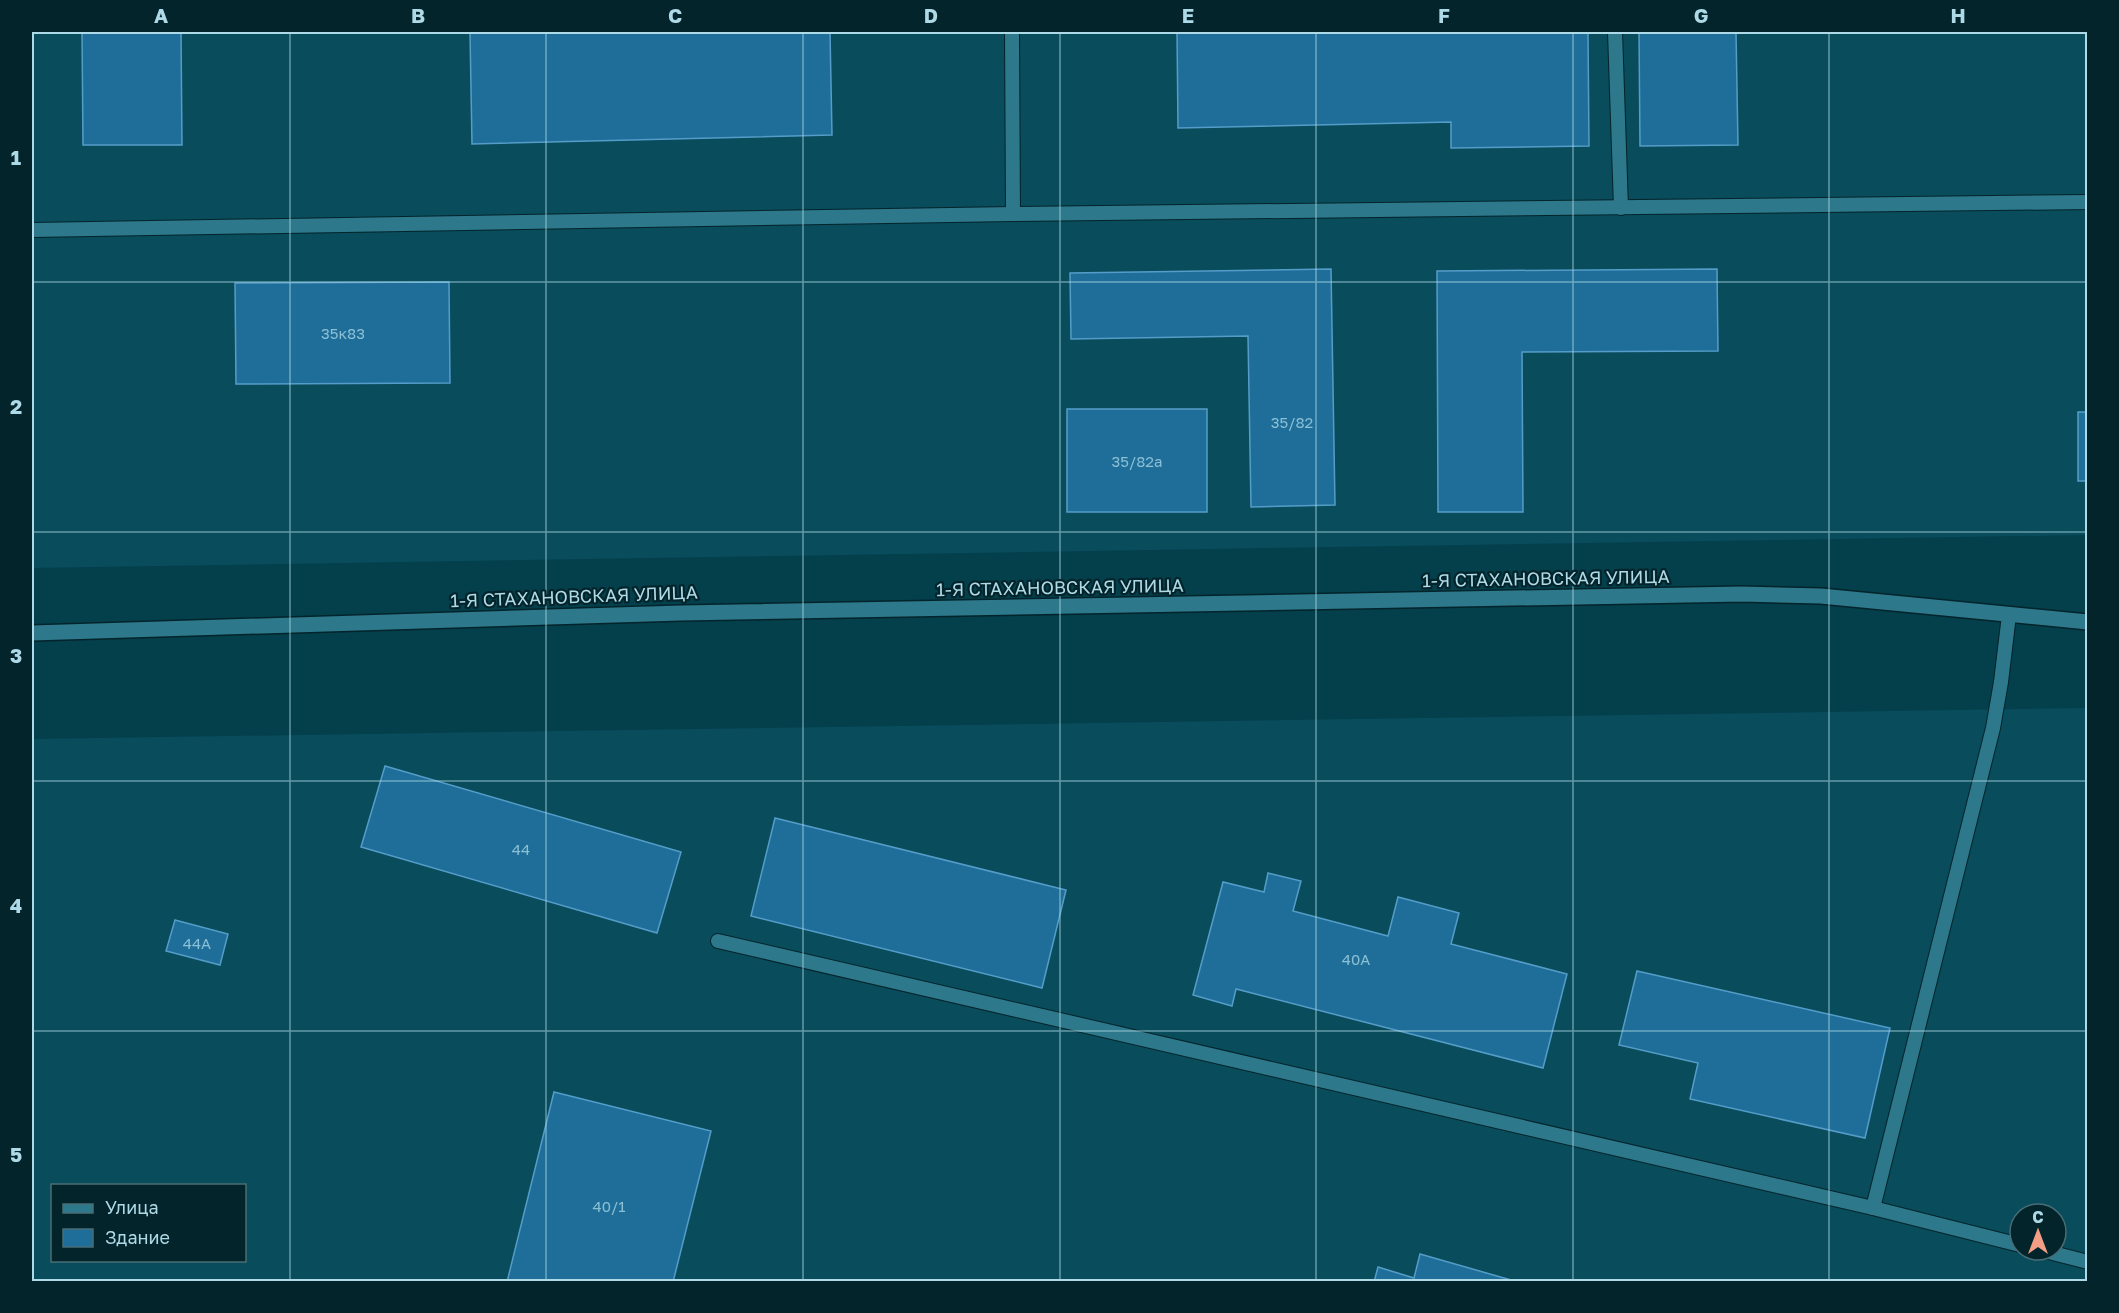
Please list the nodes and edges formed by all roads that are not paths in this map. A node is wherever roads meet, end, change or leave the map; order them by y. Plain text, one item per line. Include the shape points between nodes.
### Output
1 (1012, 32) edge
2 (1615, 32) edge
3 (2088, 202) edge
4 (1621, 208) junction
5 (1013, 214) junction
6 (32, 230) edge
7 (2009, 615) junction
8 (2088, 622) edge
9 (32, 633) edge
10 (718, 940) dead end
11 (1873, 1208) junction
12 (2008, 1242) edge
13 (2068, 1257) edge
14 (2088, 1262) edge

1 - 5 lane
2 - 4 lane
3 - 4 lane
4 - 5 lane
5 - 6 lane
7 - 8 main road, 1-Я СТАХАНОВСКАЯ УЛИЦА
7 - 9 main road, 1-Я СТАХАНОВСКАЯ УЛИЦА via 1821,596 1742,594 681,613
7 - 11 lane via 1993,728
10 - 11 lane
11 - 12 lane
13 - 14 lane

